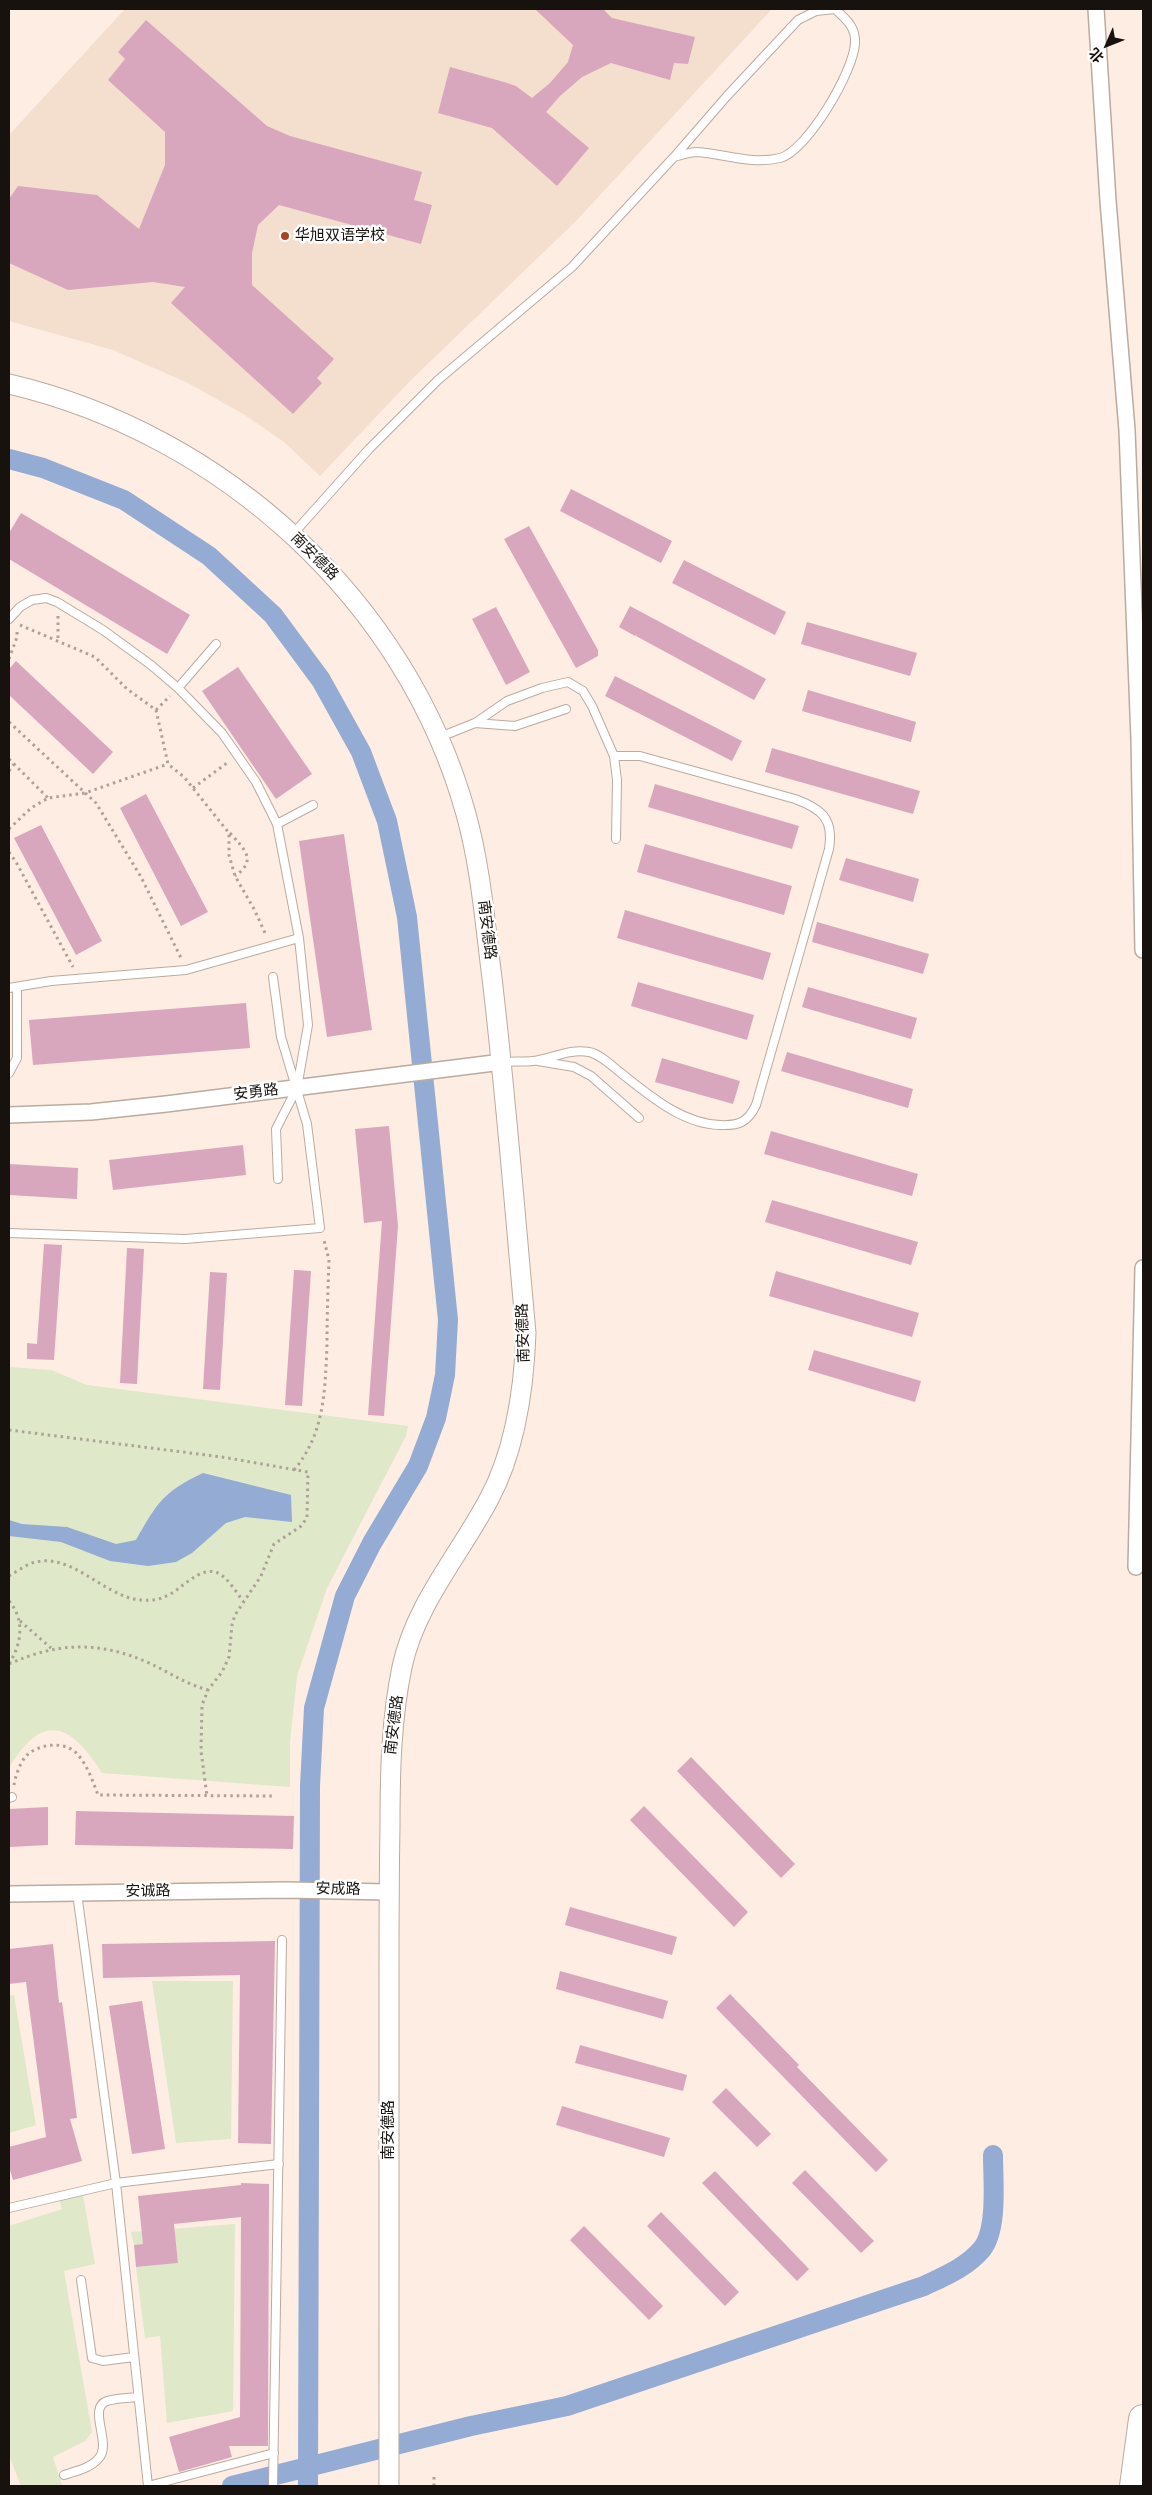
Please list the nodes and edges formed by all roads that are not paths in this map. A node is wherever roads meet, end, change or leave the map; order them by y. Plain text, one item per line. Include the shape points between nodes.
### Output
1 (1096, 9) edge
2 (674, 157) junction
3 (9, 384) edge
4 (293, 534) junction
5 (9, 619) edge
6 (216, 644) dead end
7 (178, 688) junction
8 (566, 709) dead end
9 (475, 723) junction
10 (440, 737) junction
11 (1141, 738) edge
12 (614, 756) junction
13 (313, 805) dead end
14 (277, 824) junction
15 (616, 839) dead end
16 (299, 938) junction
17 (1143, 950) edge
18 (273, 977) dead end
19 (13, 988) edge
20 (534, 1061) junction
21 (502, 1062) junction
22 (9, 1072) edge
23 (297, 1088) junction
24 (9, 1115) edge
25 (639, 1118) dead end
26 (278, 1179) dead end
27 (9, 1233) edge
28 (1143, 1268) edge
29 (1136, 1566) dead end
30 (286, 1890) joint
31 (389, 1892) junction
32 (77, 1893) junction
33 (9, 1894) edge
34 (282, 1940) dead end
35 (279, 2164) junction
36 (116, 2183) junction
37 (9, 2208) edge
38 (81, 2280) dead end
39 (134, 2357) junction
40 (138, 2397) junction
41 (1143, 2419) edge
42 (274, 2458) junction
43 (1136, 2474) edge
44 (64, 2475) dead end
45 (389, 2478) edge
46 (273, 2486) edge
47 (1123, 2486) edge

1 - 11 street via 1127,430
2 - 2 lane via 695,152 760,161 782,158 804,140 832,101 851,64 856,42 851,24 834,9 816,11 798,20
2 - 4 lane via 572,267 438,380
3 - 4 street, 南安德路 via 40,391 112,418 177,450 237,487
4 - 10 street, 南安德路 via 344,587 381,634
5 - 7 lane via 32,600 46,598 58,602 104,630
6 - 7 lane
7 - 14 lane via 238,755
8 - 9 lane via 516,726
9 - 10 lane
9 - 12 lane via 507,701 568,682 583,692 592,706
10 - 21 street, 南安德路 via 466,816 480,887
11 - 17 street
12 - 15 lane
12 - 20 lane via 640,756 813,806 827,820 832,834 829,849 756,1105 743,1123 714,1125 676,1113 590,1052 575,1051
13 - 14 lane
14 - 16 lane
16 - 19 lane via 186,970 51,981
16 - 23 lane via 308,1025
18 - 23 lane via 281,1037
19 - 22 lane via 17,1058
20 - 21 lane
20 - 25 lane via 574,1067 591,1076
21 - 23 street, 安勇路
21 - 31 street, 南安德路 via 526,1333 525,1377 516,1421 491,1496 437,1584 416,1624 402,1665 390,1757
23 - 24 street, 安勇路 via 91,1112
23 - 26 lane via 276,1129
23 - 27 lane via 307,1124 320,1228 185,1239
28 - 29 street
30 - 31 street, 安成路
30 - 32 street, 安诚路
31 - 45 street, 南安德路
32 - 33 street, 安诚路
32 - 36 lane
34 - 35 lane
35 - 36 lane
35 - 42 lane
36 - 37 lane
36 - 39 lane
38 - 39 lane via 92,2358 103,2361
39 - 40 lane
40 - 42 lane via 148,2486
40 - 44 lane via 106,2401 101,2405 98,2416 103,2452 93,2463
41 - 43 highway
42 - 46 lane
43 - 47 highway

